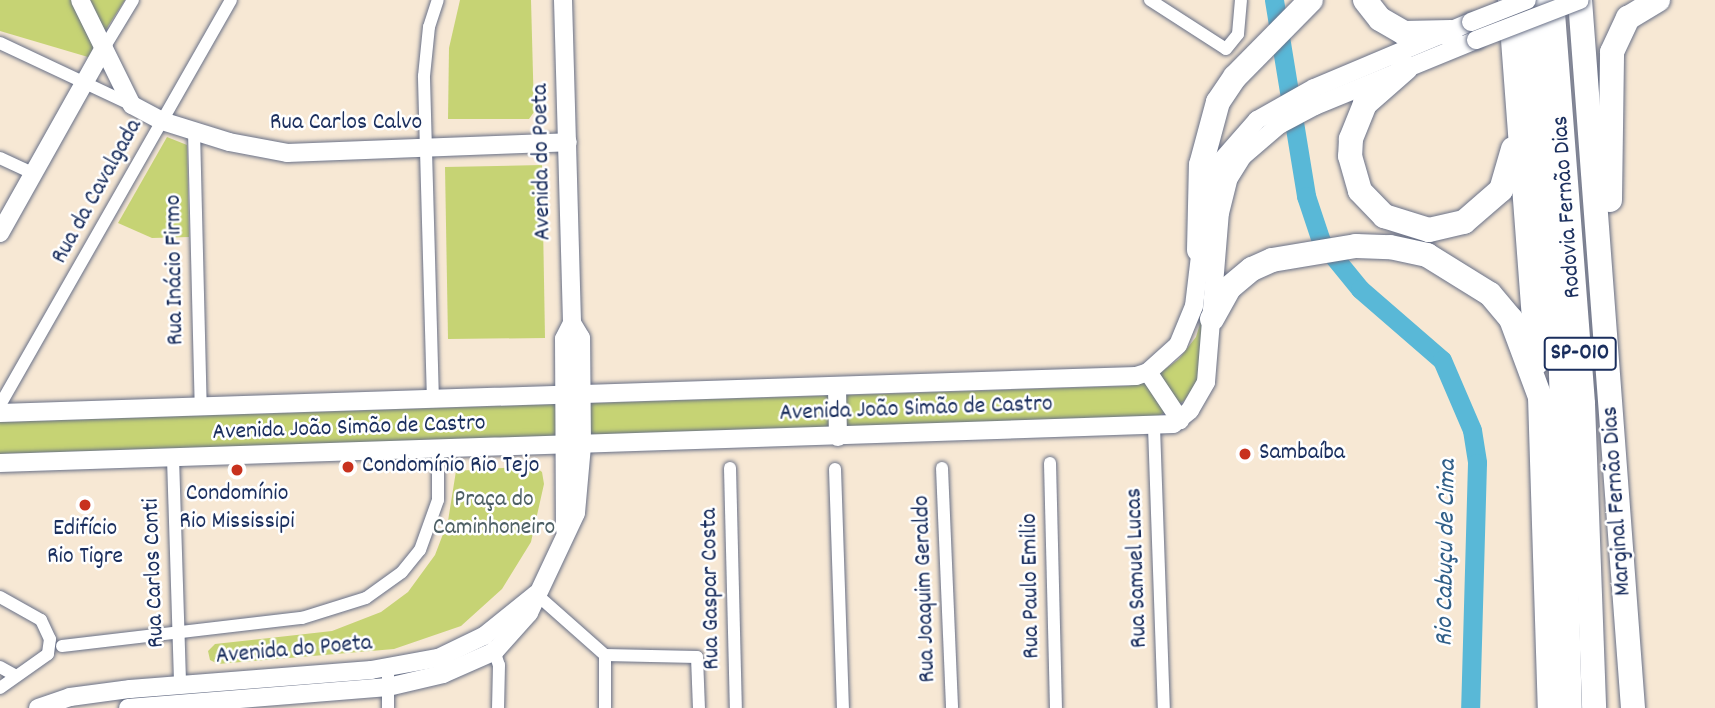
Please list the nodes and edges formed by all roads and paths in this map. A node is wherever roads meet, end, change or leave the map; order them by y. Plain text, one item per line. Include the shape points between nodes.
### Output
1 (80, 0) edge
2 (133, 0) edge
3 (231, 0) edge
4 (438, 0) edge
5 (564, 0) edge
6 (1150, 0) edge
7 (1241, 0) edge
8 (1365, 0) edge
9 (1510, 0) edge
10 (1527, 0) edge
11 (1533, 0) edge
12 (1552, 0) edge
13 (1580, 0) edge
14 (1658, 0) edge
15 (1307, 6) edge
16 (1461, 27) junction
17 (0, 43) edge
18 (104, 48) junction
19 (1405, 68) junction
20 (86, 79) junction
21 (1314, 97) junction
22 (132, 105) junction
23 (1518, 111) junction
24 (1276, 117) junction
25 (162, 121) junction
26 (194, 131) junction
27 (568, 142) junction
28 (429, 148) junction
29 (0, 158) edge
30 (34, 174) junction
31 (0, 233) edge
32 (1199, 250) junction
33 (1603, 283) junction
34 (1212, 319) junction
35 (1148, 372) junction
36 (838, 388) junction
37 (574, 396) junction
38 (1540, 397) junction
39 (433, 401) junction
40 (0, 405) edge
41 (201, 408) junction
42 (0, 413) edge
43 (1180, 420) junction
44 (1154, 427) junction
45 (838, 438) junction
46 (574, 446) junction
47 (438, 450) junction
48 (173, 458) junction
49 (0, 463) edge
50 (1050, 463) dead end
51 (730, 468) dead end
52 (942, 468) dead end
53 (835, 469) dead end
54 (1624, 587) junction
55 (536, 594) junction
56 (0, 597) edge
57 (177, 630) junction
58 (484, 636) junction
59 (62, 646) dead end
60 (495, 650) junction
61 (605, 655) junction
62 (0, 667) edge
63 (388, 668) junction
64 (16, 676) junction
65 (180, 685) junction
66 (388, 687) junction
67 (0, 688) edge
68 (38, 708) edge
69 (128, 708) edge
70 (388, 708) edge
71 (498, 708) edge
72 (605, 708) edge
73 (699, 708) edge
74 (736, 708) edge
75 (843, 708) edge
76 (951, 708) edge
77 (1056, 708) edge
78 (1164, 708) edge
79 (1550, 708) edge
80 (1570, 708) edge
81 (1594, 708) edge
82 (1619, 708) edge
83 (1633, 708) edge

1 - 18 main road
2 - 18 street
3 - 25 street, Rua da Cavalgada
4 - 28 street via 425,65
5 - 27 main road, Avenida do Poeta
6 - 7 street via 1226,49 1236,40
8 - 16 highway via 1380,19 1404,33
9 - 23 highway, SP-010
10 - 16 main road, bridge
11 - 80 highway, Rodovia Fernão Dias / SP-010 via 1561,374
12 - 81 highway, Rodovia Fernão Dias / SP-010 via 1583,404
13 - 19 main road, bridge
13 - 33 highway, Marginal Fernão Dias / SP-010
14 - 33 highway via 1628,18 1612,52 1609,270
15 - 32 highway via 1224,92 1207,136 1199,183
16 - 21 main road
17 - 20 street, Rua Carlos Calvo
18 - 20 main road
18 - 22 main road
19 - 21 main road
19 - 23 highway via 1366,104 1357,119 1350,156 1360,191 1396,223 1429,230 1477,215 1491,202 1510,168
20 - 22 street, Rua Carlos Calvo
20 - 30 main road
21 - 24 main road
22 - 25 main road, Rua Carlos Calvo
23 - 38 highway, SP-010
24 - 32 main road via 1246,130 1223,159
24 - 34 main road via 1229,178 1220,213
25 - 26 main road, Rua Carlos Calvo
25 - 40 street, Rua da Cavalgada
26 - 28 main road, Rua Carlos Calvo via 287,153
26 - 41 street, Rua Inácio Firmo
27 - 28 main road, Rua Carlos Calvo
27 - 37 main road, Avenida do Poeta via 572,323 582,338
28 - 39 street
29 - 30 street
30 - 31 main road
32 - 35 main road via 1197,289 1186,327 1178,345
33 - 54 highway, Marginal Fernão Dias / SP-010
34 - 38 highway via 1240,278 1272,260 1356,246 1427,255 1490,294 1511,319
34 - 43 main road via 1206,382
35 - 36 main road, Avenida João Simão de Castro via 1109,379
35 - 43 main road
36 - 37 main road, Avenida João Simão de Castro
36 - 45 main road
37 - 39 main road, Avenida João Simão de Castro
37 - 46 main road, Avenida do Poeta
38 - 79 highway
39 - 41 main road, Avenida João Simão de Castro
41 - 42 main road, Avenida João Simão de Castro
43 - 44 main road, Avenida João Simão de Castro
44 - 45 main road, Avenida João Simão de Castro
44 - 78 street, Rua Samuel Lucas
45 - 46 main road, Avenida João Simão de Castro
46 - 47 main road, Avenida João Simão de Castro
46 - 55 main road, Avenida do Poeta via 565,530
47 - 48 main road, Avenida João Simão de Castro
47 - 57 street, Avenida do Poeta via 438,500 431,524 420,550 384,588 338,610 302,618
48 - 49 main road, Avenida João Simão de Castro
48 - 57 street, Rua Carlos Conti
50 - 77 street, Rua Paulo Emilio
51 - 74 street, Rua Gaspar Costa
52 - 76 street, Rua Joaquim Geraldo
53 - 75 street
54 - 82 highway via 1617,621
54 - 83 highway, Marginal Fernão Dias / SP-010
55 - 58 main road, Avenida do Poeta
55 - 60 main road, Avenida do Poeta via 529,613
55 - 61 street
56 - 64 street via 41,620 50,639 48,654
57 - 59 street, Avenida do Poeta
57 - 65 street, Rua Carlos Conti
58 - 60 street
58 - 63 main road, Avenida do Poeta via 438,658
60 - 66 main road, Avenida do Poeta via 443,674
60 - 71 street
61 - 72 street
61 - 73 street via 697,657
62 - 64 street
63 - 65 main road, Avenida do Poeta
63 - 66 street
64 - 67 street
65 - 68 main road, Avenida do Poeta via 70,697
66 - 69 main road, Avenida do Poeta
66 - 70 street

